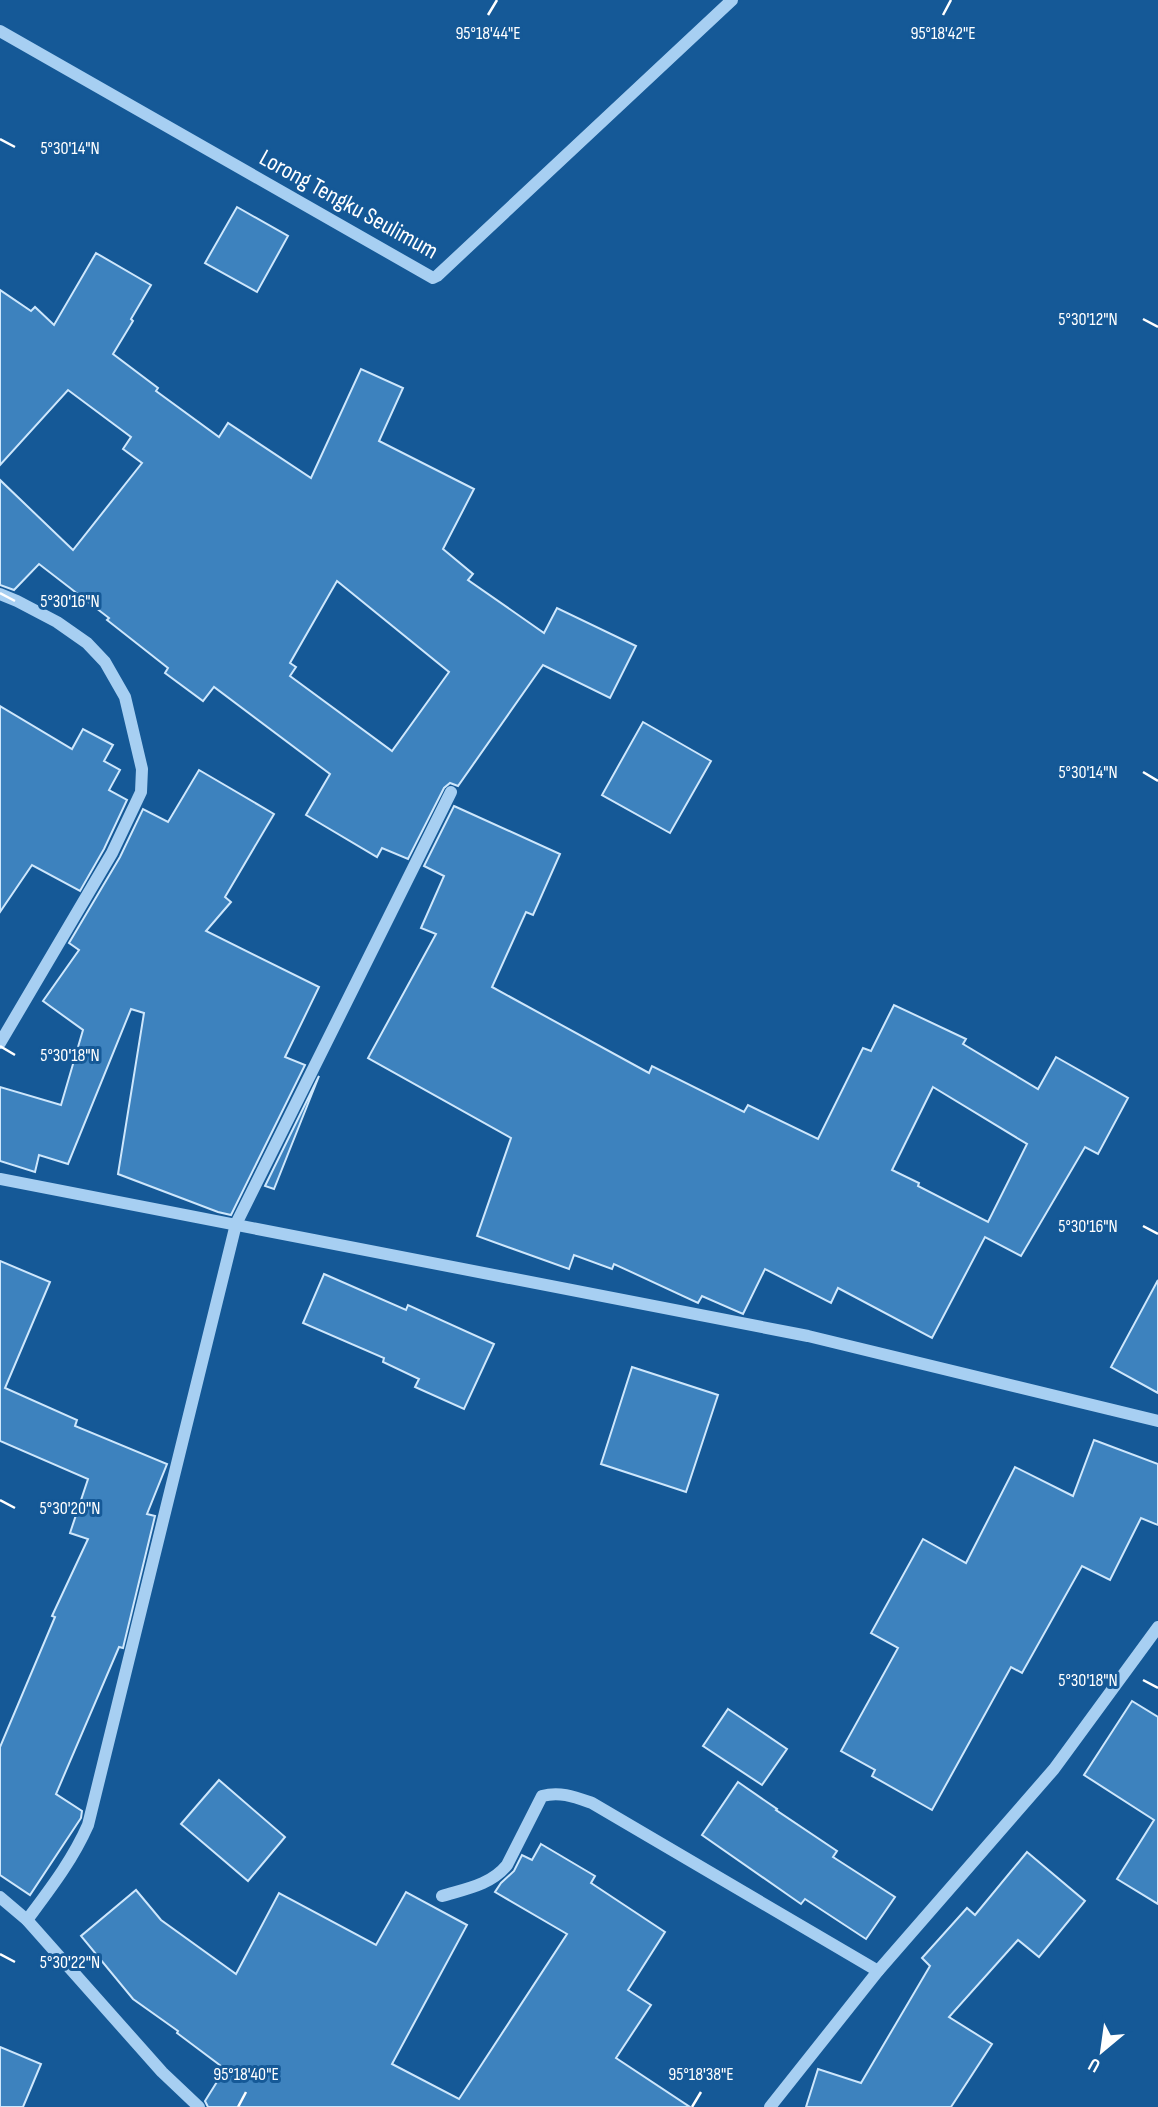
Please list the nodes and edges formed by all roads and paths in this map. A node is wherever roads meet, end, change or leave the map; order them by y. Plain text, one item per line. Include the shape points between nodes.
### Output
1 (732, 0) edge
2 (0, 30) edge
3 (0, 594) edge
4 (451, 792) dead end
5 (0, 1043) edge
6 (0, 1179) edge
7 (236, 1224) junction
8 (1158, 1421) edge
9 (1158, 1627) edge
10 (442, 1896) dead end
11 (0, 1897) edge
12 (27, 1920) junction
13 (878, 1971) junction
14 (199, 2107) edge
15 (770, 2107) edge

1 - 2 street, Lorong Tengku Seulimum via 433,278
3 - 5 street via 57,622 105,662 125,697 142,769 141,792 112,853
4 - 7 street
6 - 7 street
7 - 8 street via 808,1336
7 - 12 street via 88,1825 66,1868
9 - 13 street via 1054,1769
10 - 13 street via 489,1881 502,1872 542,1796 565,1794 592,1803
11 - 12 street
12 - 14 street via 162,2072
13 - 15 street

